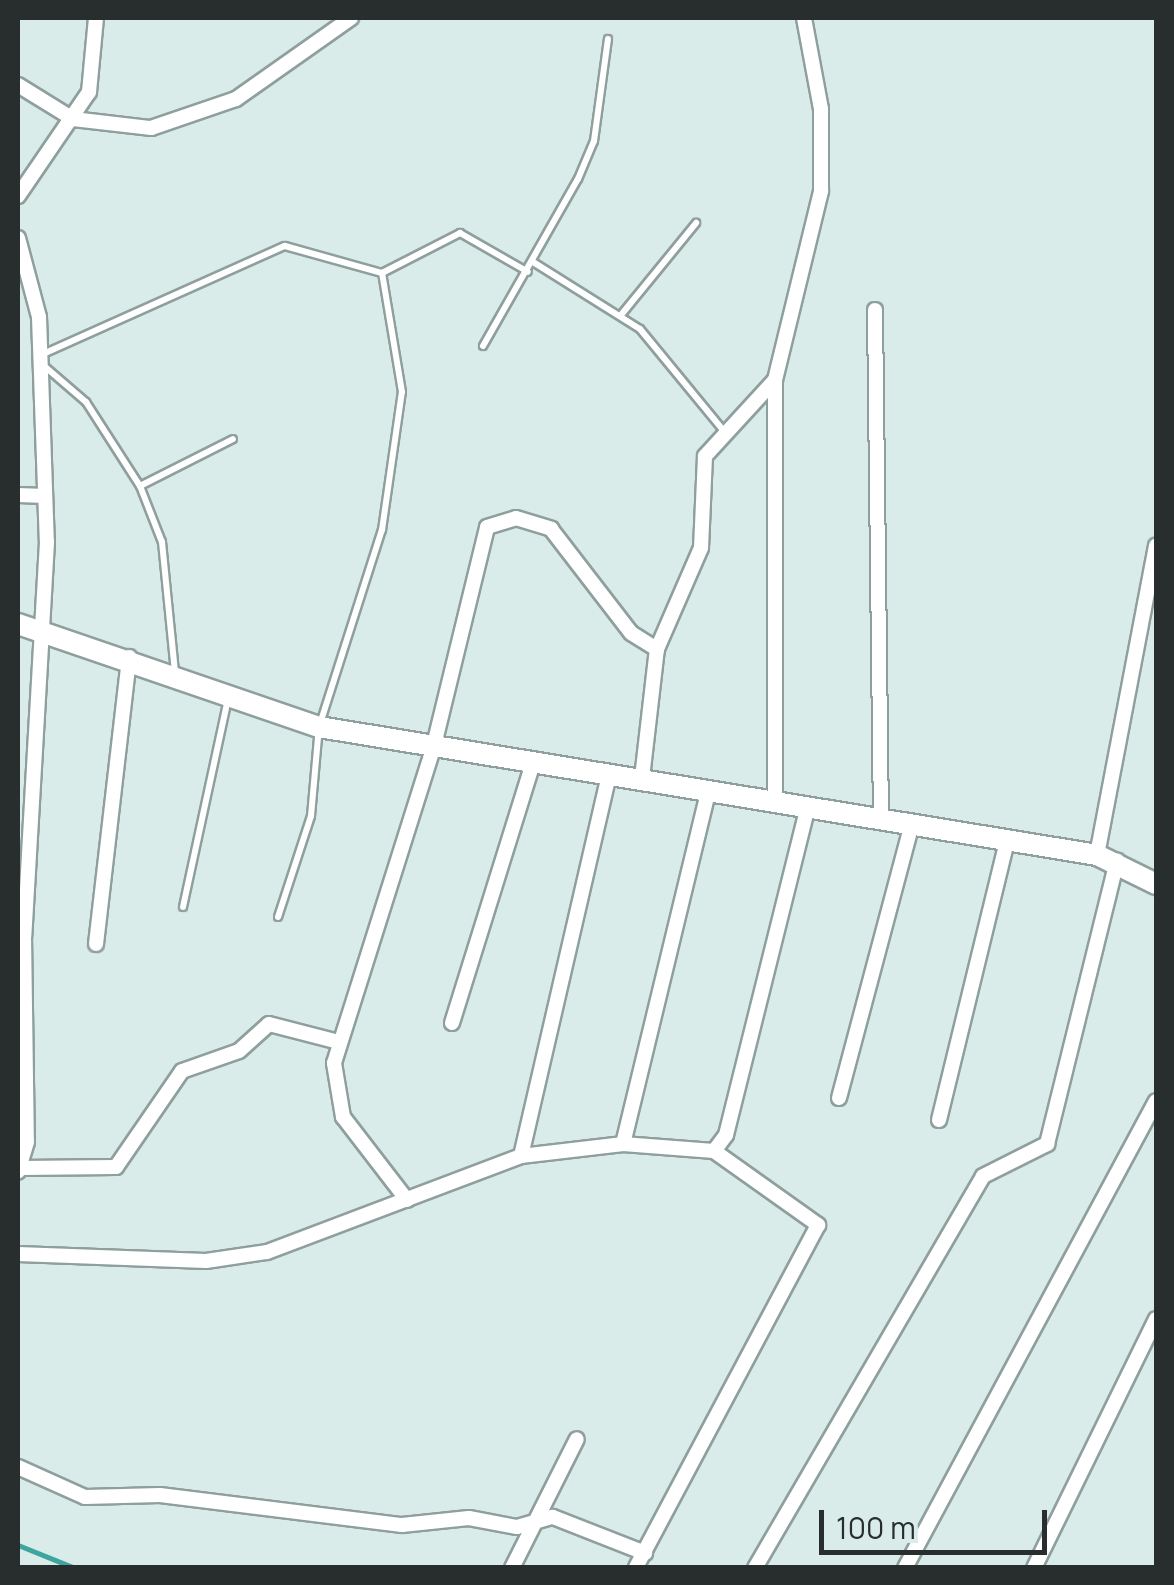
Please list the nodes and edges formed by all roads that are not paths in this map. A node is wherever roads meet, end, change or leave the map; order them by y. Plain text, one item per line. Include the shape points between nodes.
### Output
1 (96, 18) edge
2 (351, 18) edge
3 (804, 18) edge
4 (608, 40) dead end
5 (18, 85) edge
6 (74, 119) junction
7 (18, 196) edge
8 (696, 223) dead end
9 (18, 238) edge
10 (533, 262) junction
11 (528, 272) junction
12 (382, 273) junction
13 (875, 310) dead end
14 (621, 314) junction
15 (483, 346) dead end
16 (42, 360) junction
17 (775, 380) junction
18 (722, 428) junction
19 (232, 439) dead end
20 (140, 486) junction
21 (18, 495) edge
22 (45, 496) junction
23 (1156, 546) edge
24 (18, 624) edge
25 (45, 630) junction
26 (657, 649) junction
27 (129, 656) junction
28 (175, 673) junction
29 (228, 695) junction
30 (319, 727) junction
31 (434, 745) junction
32 (533, 763) junction
33 (609, 774) junction
34 (642, 778) junction
35 (708, 792) junction
36 (775, 802) junction
37 (806, 810) junction
38 (881, 821) junction
39 (911, 828) junction
40 (1006, 845) junction
41 (1107, 858) junction
42 (23, 880) edge
43 (1156, 884) edge
44 (183, 908) dead end
45 (278, 917) dead end
46 (96, 944) dead end
47 (452, 1023) dead end
48 (339, 1042) junction
49 (839, 1098) dead end
50 (1156, 1101) edge
51 (939, 1120) dead end
52 (623, 1144) junction
53 (714, 1151) junction
54 (521, 1156) junction
55 (19, 1170) edge
56 (407, 1200) junction
57 (18, 1254) edge
58 (1156, 1319) edge
59 (578, 1439) dead end
60 (18, 1467) edge
61 (540, 1519) junction
62 (645, 1553) junction
63 (512, 1568) edge
64 (636, 1568) edge
65 (755, 1568) edge
66 (905, 1568) edge
67 (1034, 1568) edge

1 - 6 street via 93,78
2 - 6 street via 211,112 150,128
3 - 17 street via 821,108 821,191
4 - 10 lane via 594,141
5 - 6 street
6 - 7 street
8 - 14 lane
9 - 16 street
10 - 11 lane
10 - 14 lane
11 - 12 lane via 460,233
11 - 15 lane
12 - 16 lane via 285,246
12 - 30 lane via 402,392 394,451 365,595
13 - 38 street
14 - 18 lane
16 - 20 lane via 86,402
16 - 22 street
17 - 18 street
17 - 36 street
18 - 26 street via 705,456 697,567
19 - 20 lane
20 - 28 lane via 162,542
21 - 22 street
22 - 25 street
23 - 41 street
24 - 25 street
25 - 27 street
25 - 42 street
26 - 31 street via 631,633 551,530 501,521 478,542
26 - 34 street
27 - 28 street
27 - 46 street
28 - 29 street
29 - 30 street
29 - 44 lane
30 - 31 street
30 - 45 lane via 312,816
31 - 32 street
31 - 48 street
32 - 33 street
32 - 47 street
33 - 34 street
33 - 54 street
34 - 35 street
35 - 36 street
35 - 52 street
36 - 37 street
37 - 38 street
37 - 53 street via 726,1136
38 - 39 street
39 - 40 street
39 - 49 street
40 - 41 street
40 - 51 street
41 - 43 street
41 - 65 street via 1046,1144 982,1176
42 - 55 street
48 - 55 street via 269,1024 239,1051 182,1071 116,1167
48 - 56 street via 343,1117
50 - 66 street
52 - 53 street
52 - 54 street
53 - 62 street via 810,1211 818,1226
54 - 56 street
56 - 57 street via 267,1252 206,1261
58 - 67 street
59 - 61 street
60 - 61 street via 85,1497 178,1497 402,1525
61 - 62 street via 564,1519
61 - 63 street
62 - 64 street

